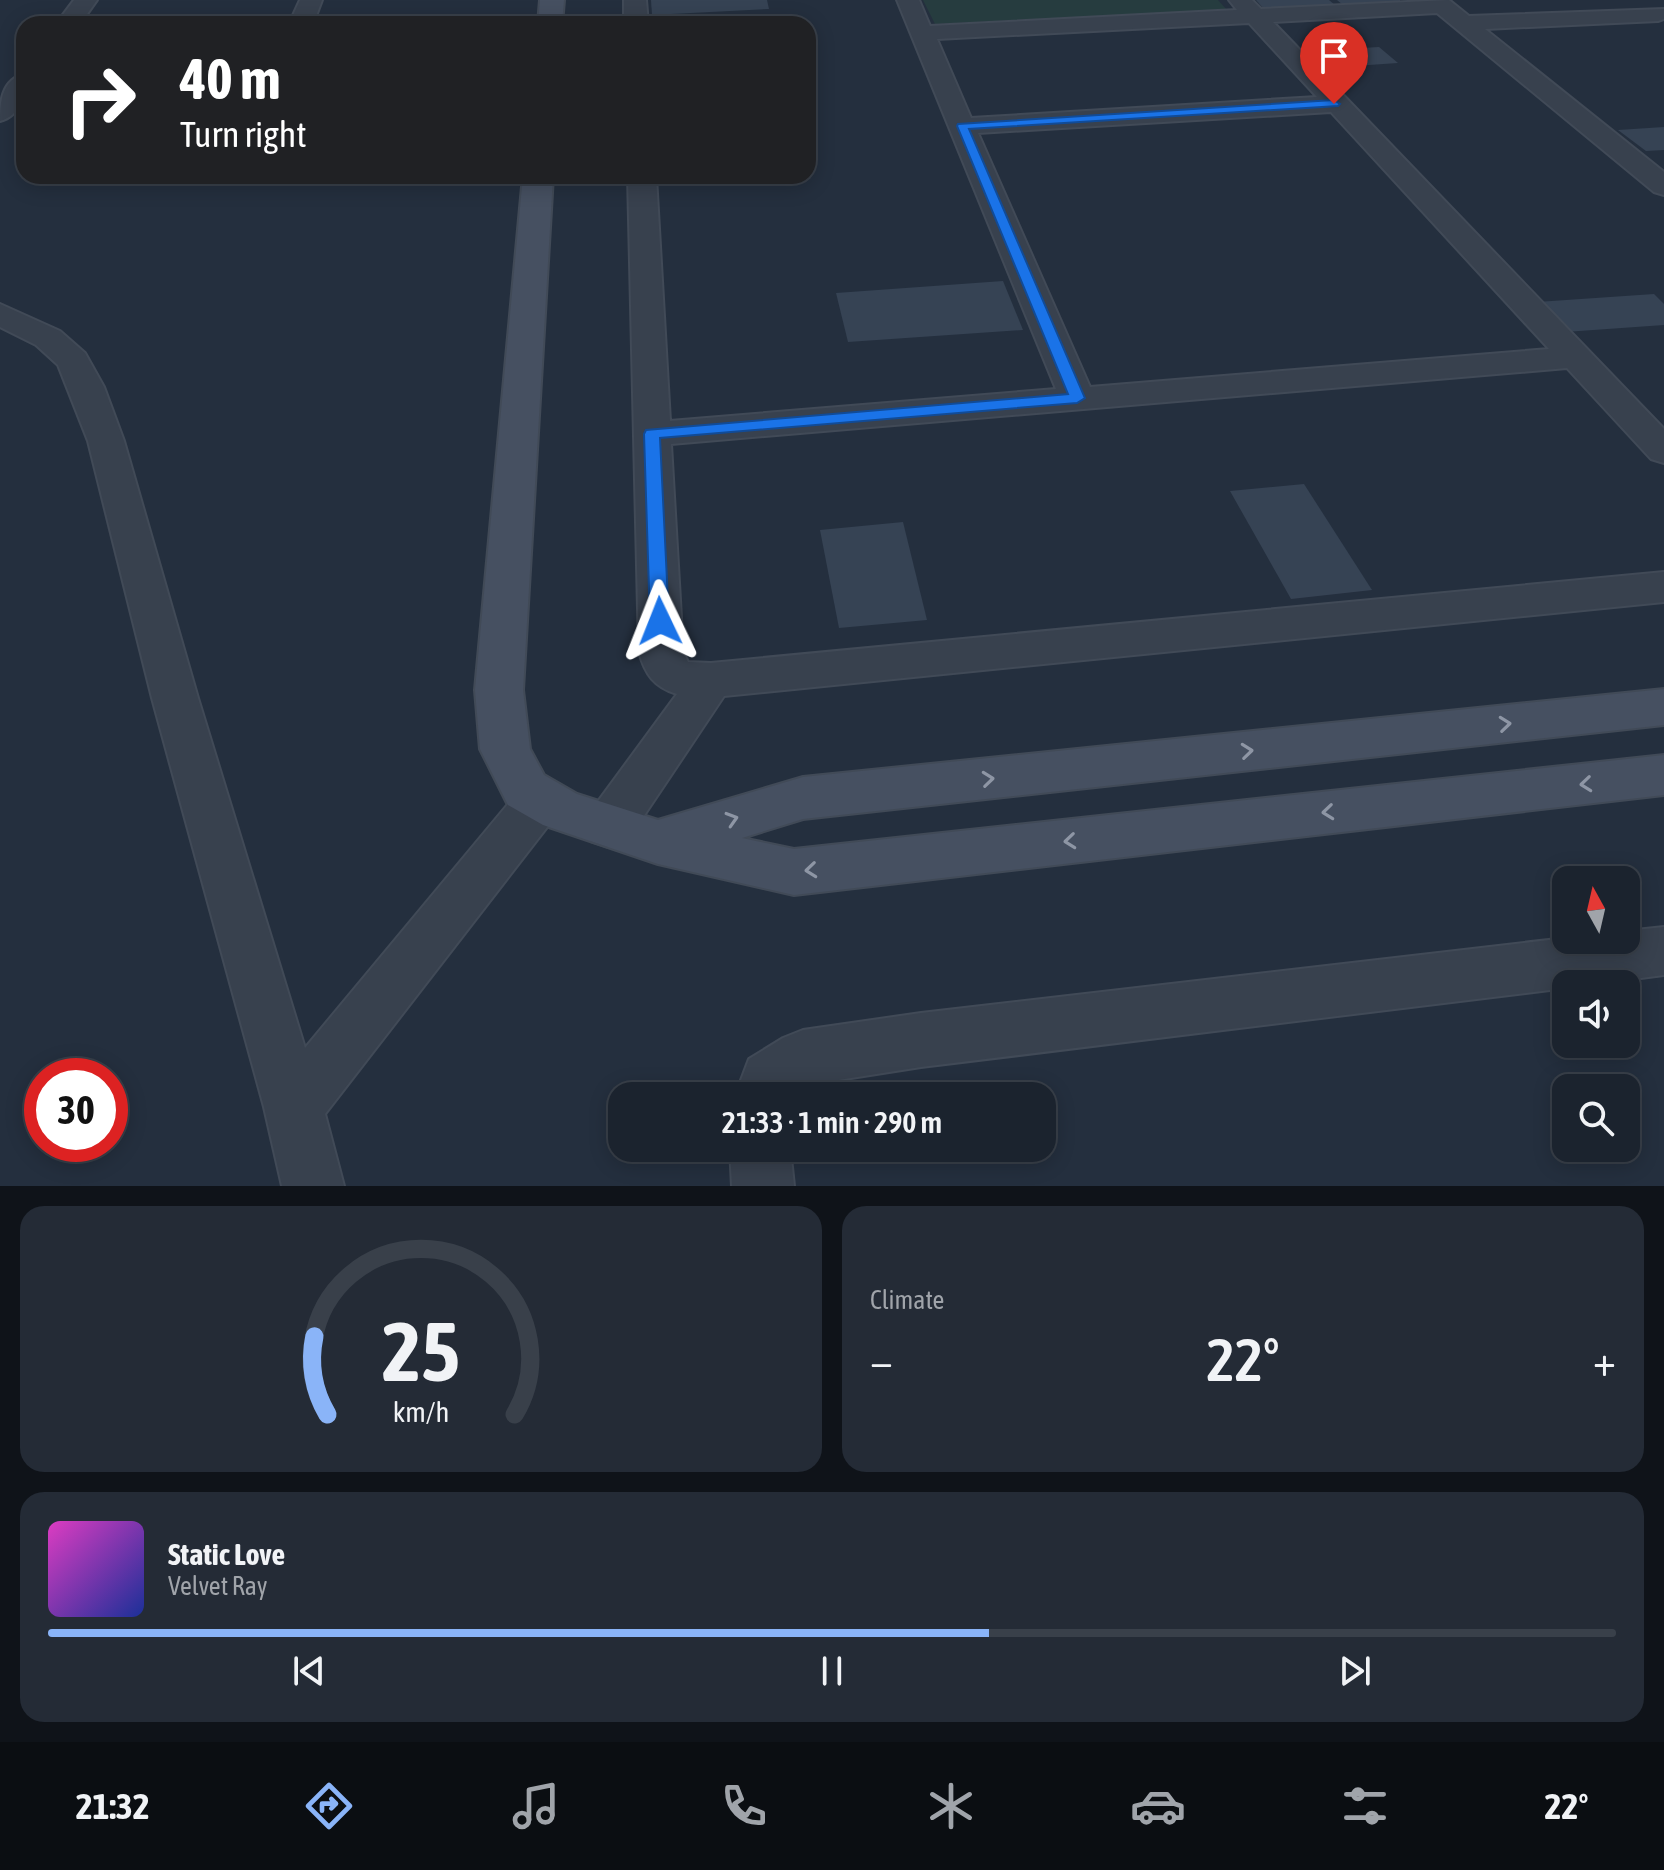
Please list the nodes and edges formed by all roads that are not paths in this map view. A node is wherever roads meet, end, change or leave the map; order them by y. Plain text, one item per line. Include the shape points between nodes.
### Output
1 (908, 0) edge
2 (1637, 0) edge
3 (1439, 3) edge
4 (1247, 8) edge
5 (1661, 16) edge
6 (1464, 23) junction
7 (922, 33) junction
8 (16, 92) edge
9 (1334, 104) junction
10 (0, 113) edge
11 (962, 126) junction
12 (537, 184) edge
13 (642, 184) edge
14 (1664, 186) edge
15 (0, 314) edge
16 (1573, 357) junction
17 (1077, 398) junction
18 (652, 434) junction
19 (1664, 451) edge
20 (1664, 587) edge
21 (711, 680) junction
22 (1664, 707) edge
23 (1664, 775) edge
24 (541, 799) junction
25 (609, 826) junction
26 (658, 842) junction
27 (1664, 951) edge
28 (769, 1082) edge
29 (294, 1107) junction
30 (761, 1162) edge
31 (313, 1186) edge
32 (763, 1186) edge

1 - 7 street
2 - 5 street
3 - 4 street
3 - 6 street
4 - 7 street
4 - 9 street
5 - 6 street
6 - 14 street
7 - 11 street
8 - 10 street
9 - 11 street
9 - 16 street
11 - 17 street
12 - 24 street via 499,690 505,749 526,790
13 - 18 street
15 - 29 street via 48,338 73,360 86,387 106,441
16 - 17 street
16 - 19 street
17 - 18 street
18 - 21 street via 665,669 678,678
20 - 21 street
21 - 25 street
26 -> 22 street via 803,798
23 -> 26 street via 794,872
24 - 25 street
24 - 29 street
25 - 26 street
27 - 28 street via 921,1040 803,1058
29 - 31 street
30 - 32 street

